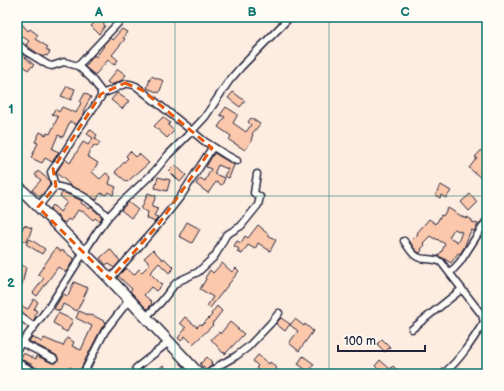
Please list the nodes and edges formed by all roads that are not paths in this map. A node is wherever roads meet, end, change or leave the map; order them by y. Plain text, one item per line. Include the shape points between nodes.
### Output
1 (290, 17) edge
2 (120, 20) dead end
3 (17, 43) edge
4 (78, 66) junction
5 (101, 94) junction
6 (192, 131) junction
7 (212, 148) junction
8 (237, 161) dead end
9 (257, 174) dead end
10 (17, 185) edge
11 (55, 186) junction
12 (38, 207) junction
13 (108, 217) junction
14 (487, 220) edge
15 (404, 241) dead end
16 (84, 254) junction
17 (450, 273) junction
18 (110, 279) junction
19 (462, 290) junction
20 (129, 300) junction
21 (279, 313) dead end
22 (17, 314) edge
23 (146, 317) junction
24 (486, 321) edge
25 (34, 327) junction
26 (412, 330) dead end
27 (169, 342) junction
28 (22, 343) junction
29 (17, 349) edge
30 (54, 359) dead end
31 (17, 362) edge
32 (136, 368) dead end
33 (38, 374) edge
34 (83, 374) edge
35 (199, 374) edge
36 (208, 374) edge
37 (443, 374) edge

1 - 6 street via 233,76 205,117
2 - 4 street
3 - 4 street via 48,65 64,62
4 - 5 street via 101,90
5 - 6 street via 130,83
5 - 11 street via 51,172
6 - 7 street
6 - 13 street
7 - 8 street
7 - 18 street via 176,202
9 - 23 street via 254,193 260,198 253,212 241,226 226,236 213,258 198,272 175,284
10 - 12 highway
11 - 12 street
11 - 13 street via 81,194
12 - 16 highway
13 - 16 street
14 - 17 street
15 - 17 street via 411,252 420,259 439,260
16 - 18 highway
16 - 25 street
17 - 19 street
18 - 20 highway
19 - 24 street
19 - 26 street
20 - 23 highway
20 - 34 street via 105,331
21 - 36 street via 248,347
22 - 25 street
23 - 27 highway
24 - 37 street via 459,359
25 - 28 street
27 - 32 street
27 - 35 highway
28 - 29 street
28 - 30 street
31 - 33 street

